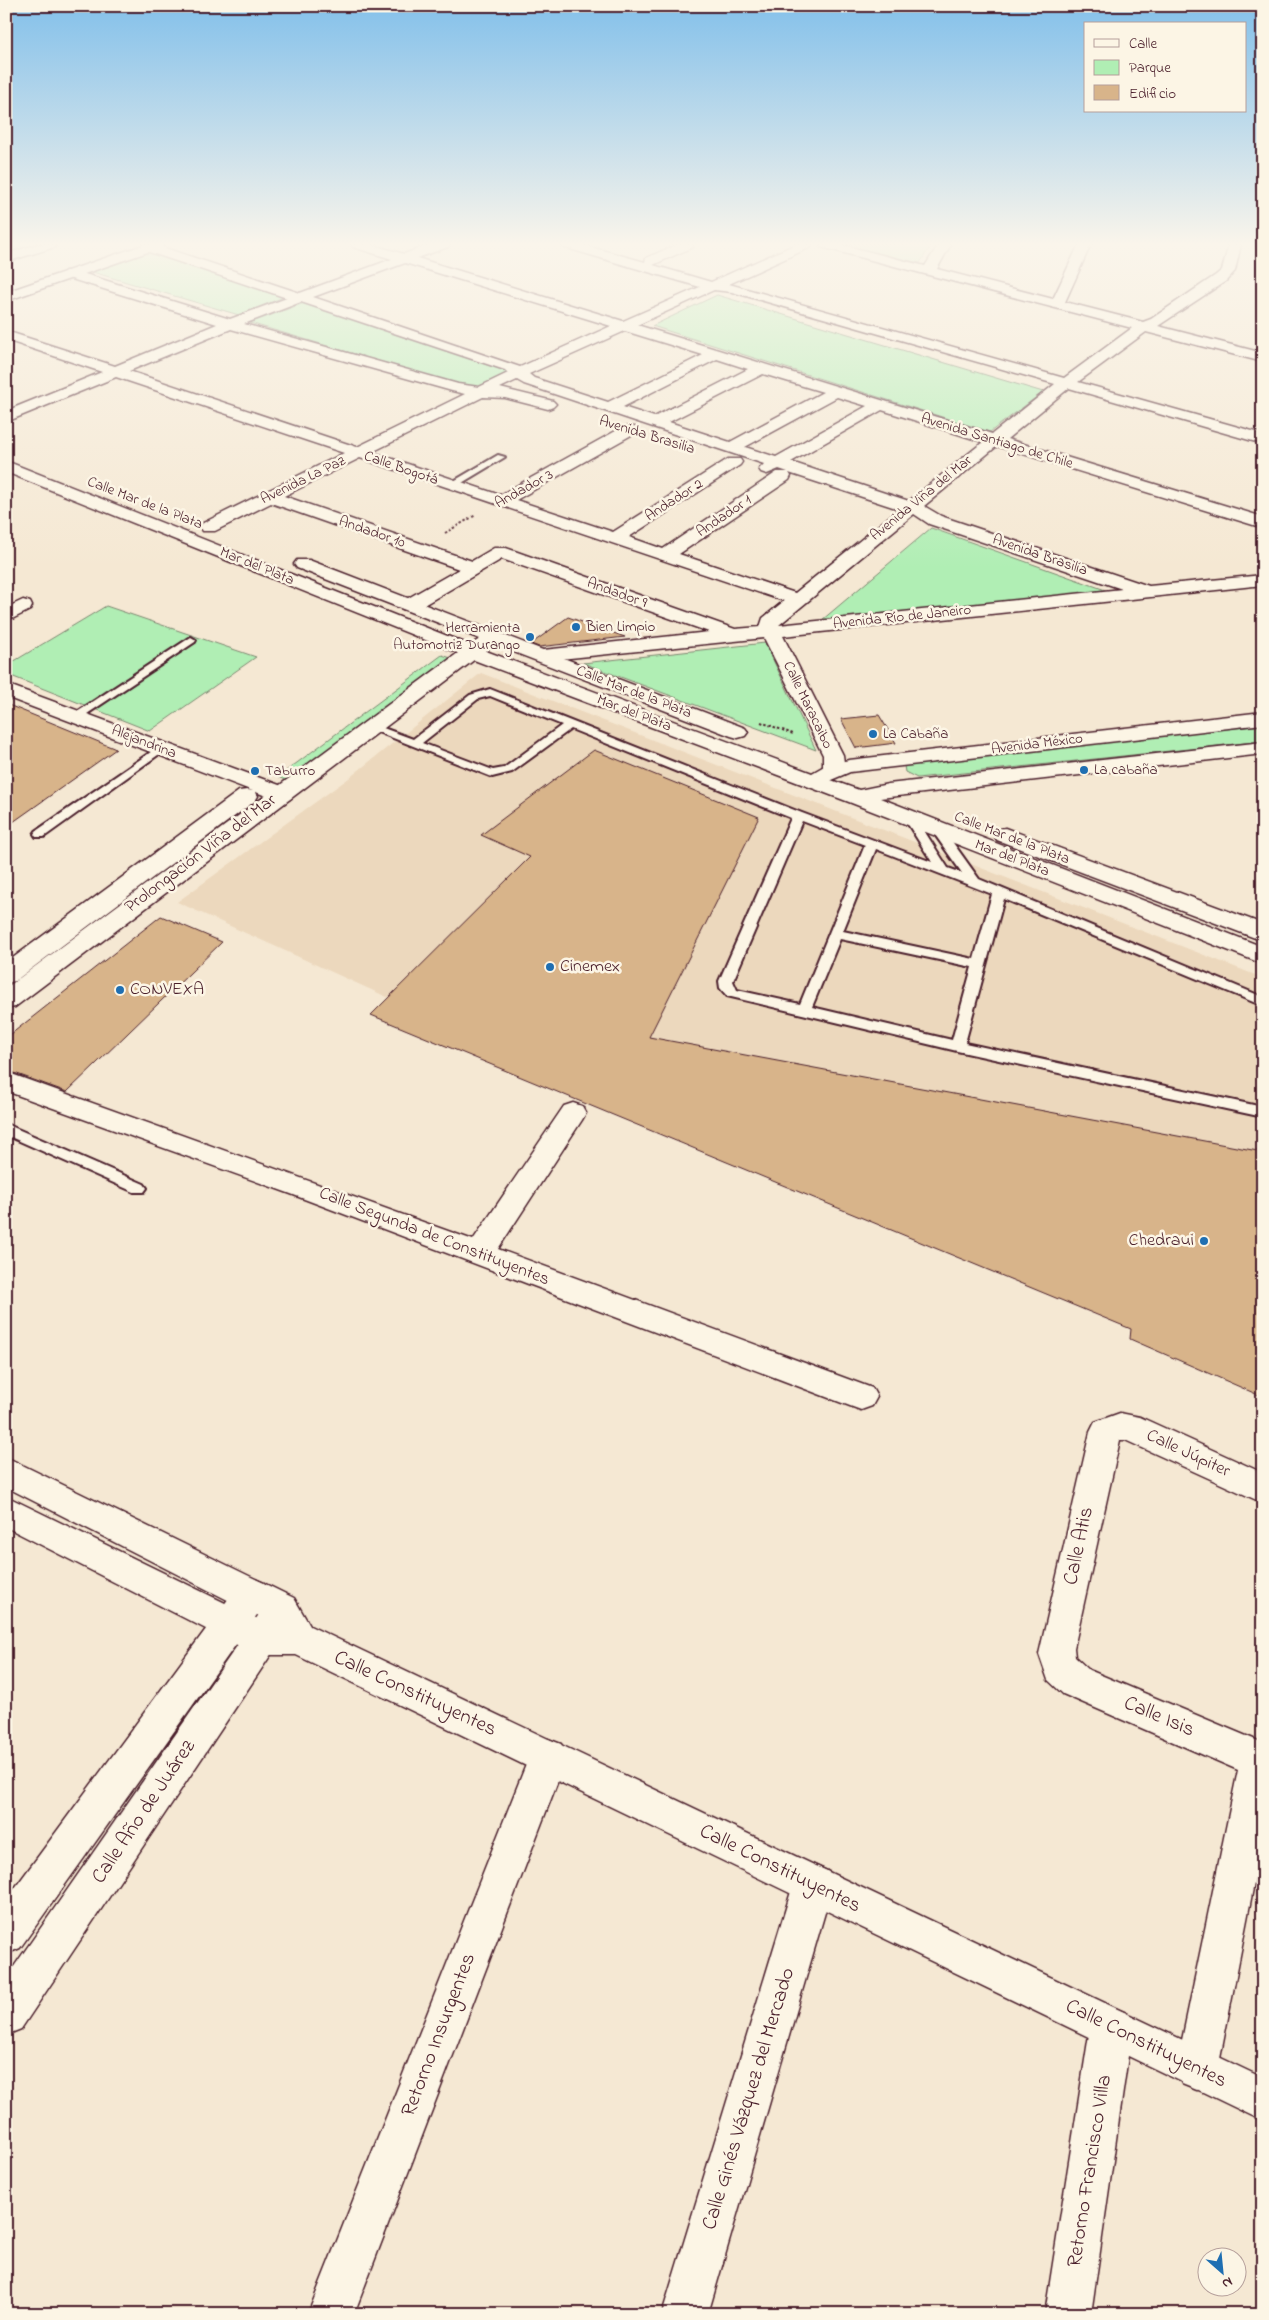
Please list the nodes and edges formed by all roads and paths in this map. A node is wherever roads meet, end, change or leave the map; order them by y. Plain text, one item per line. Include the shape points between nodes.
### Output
1 (58, 352) edge
2 (161, 352) edge
3 (330, 352) edge
4 (463, 352) edge
5 (565, 352) edge
6 (710, 352) edge
7 (960, 352) edge
8 (1115, 352) edge
9 (1242, 352) edge
10 (716, 354) junction
11 (1263, 358) edge
12 (762, 368) junction
13 (115, 371) junction
14 (519, 373) junction
15 (1072, 384) junction
16 (836, 391) junction
17 (481, 392) junction
18 (880, 405) junction
19 (611, 406) junction
20 (6, 417) edge
21 (657, 422) junction
22 (630, 430) junction
23 (1263, 439) edge
24 (1001, 442) junction
25 (358, 453) junction
26 (733, 454) junction
27 (501, 457) dead end
28 (7, 463) edge
29 (775, 470) junction
30 (452, 485) junction
31 (270, 497) junction
32 (501, 501) junction
33 (917, 514) junction
34 (1263, 523) edge
35 (208, 527) junction
36 (614, 539) junction
37 (418, 548) junction
38 (664, 556) junction
39 (474, 568) junction
40 (1263, 580) edge
41 (1145, 591) junction
42 (796, 599) junction
43 (410, 605) junction
44 (23, 606) dead end
45 (6, 616) edge
46 (484, 633) junction
47 (777, 634) junction
48 (734, 635) junction
49 (191, 640) dead end
50 (463, 648) junction
51 (541, 656) junction
52 (6, 690) edge
53 (77, 716) junction
54 (1263, 718) edge
55 (570, 724) junction
56 (371, 727) junction
57 (414, 744) junction
58 (161, 748) junction
59 (1263, 748) edge
60 (834, 770) junction
61 (813, 781) junction
62 (261, 786) junction
63 (888, 790) junction
64 (282, 794) junction
65 (857, 797) junction
66 (798, 816) junction
67 (910, 818) junction
68 (936, 829) junction
69 (40, 834) dead end
70 (872, 844) junction
71 (944, 871) junction
72 (976, 882) junction
73 (999, 892) junction
74 (1263, 933) edge
75 (835, 934) junction
76 (1263, 956) edge
77 (979, 964) junction
78 (6, 975) edge
79 (6, 1001) edge
80 (1263, 1002) edge
81 (804, 1011) junction
82 (957, 1046) junction
83 (6, 1081) edge
84 (1263, 1112) edge
85 (573, 1113) dead end
86 (6, 1129) edge
87 (139, 1188) dead end
88 (479, 1254) junction
89 (861, 1398) dead end
90 (1112, 1428) joint
91 (6, 1470) edge
92 (1263, 1489) edge
93 (6, 1511) edge
94 (265, 1621) junction
95 (1060, 1668) joint
96 (548, 1757) junction
97 (1261, 1761) edge
98 (812, 1885) junction
99 (6, 1934) edge
100 (6, 2014) edge
101 (1111, 2028) junction
102 (1197, 2069) junction
103 (1263, 2100) edge
104 (331, 2314) edge
105 (685, 2314) edge
106 (1068, 2314) edge

1 - 13 street, Calle Bogotá
2 - 13 street
3 - 17 street, Avenida Brasilia
4 - 14 street, Avenida Brasilia
5 - 14 street, Avenida La Paz
6 - 10 street, Avenida Santiago de Chile
7 - 15 street
8 - 15 street, Avenida Viña del Mar
9 - 11 street
10 - 12 street, Avenida Santiago de Chile
10 - 19 street
12 - 16 street, Avenida Santiago de Chile
12 - 21 street
13 - 20 street
13 - 25 street, Calle Bogotá
14 - 17 street, Avenida La Paz
14 - 19 street, Avenida Brasilia via 529,381
15 - 23 street
15 - 24 street, Avenida Viña del Mar
16 - 18 street, Avenida Santiago de Chile
16 - 26 street, Andador 2
17 - 22 street, Avenida Brasilia via 518,395
17 - 25 street, Avenida La Paz
18 - 24 street, Avenida Santiago de Chile
18 - 29 street, Andador 1
19 - 21 street, Avenida Brasilia
21 - 26 street, Avenida Brasilia
22 - 26 street, Avenida Brasilia
22 - 32 street, Andador 3
24 - 33 street, Avenida Viña del Mar
24 - 34 street, Avenida Santiago de Chile
25 - 30 street, Calle Bogotá
25 - 31 street, Avenida La Paz
26 - 29 street, Avenida Brasilia
26 - 36 street, Andador 2
27 - 30 lane
28 - 35 street, Calle Mar de la Plata
28 - 50 street, Mar del Plata
29 - 33 street, Avenida Brasilia
29 - 38 street, Andador 1
30 - 32 street, Calle Bogotá
31 - 35 street, Avenida La Paz
31 - 37 street, Andador 10
32 - 36 street, Calle Bogotá
32 - 37 path, Andador 3
33 - 41 street, Avenida Brasilia
33 - 42 street, Avenida Viña del Mar
33 - 47 street, Avenida Viña del Mar
35 - 43 street, Calle Mar de la Plata
36 - 38 street, Calle Bogotá
37 - 39 street, Andador 10
38 - 42 street, Calle Bogotá
39 - 43 street
39 - 48 street, Andador 9 via 500,552
40 - 41 street, Avenida Río de Janeiro
41 - 47 street, Avenida Río de Janeiro
42 - 47 street, Avenida Viña del Mar via 770,622
43 - 46 street, Calle Mar de la Plata
44 - 45 street
46 - 50 street, Prolongación Viña del Mar
46 - 51 street, Calle Mar de la Plata
47 - 48 street, Avenida Río de Janeiro
47 - 60 street, Calle Maracaibo via 833,755
48 - 51 street, Avenida Río de Janeiro
49 - 53 lane
50 - 56 street, Prolongación Viña del Mar
50 - 61 street, Mar del Plata
50 - 62 street, Prolongación Viña del Mar
51 - 60 street, Calle Mar de la Plata
52 - 53 street, Alejandrina
53 - 58 street, Alejandrina
54 - 60 street, Avenida México
55 - 57 lane via 508,770 492,774
55 - 57 lane via 486,692 474,697
55 - 66 lane
56 - 57 lane
56 - 64 street, Prolongación Viña del Mar
58 - 62 street, Alejandrina
58 - 69 lane
59 - 63 street, Avenida México
60 - 61 street, Avenida México
60 - 63 street, Calle Mar de la Plata
61 - 65 street, Mar del Plata
62 - 64 street, Alejandrina
62 - 78 street, Prolongación Viña del Mar
63 - 65 street, Avenida México
63 - 74 street, Calle Mar de la Plata
64 - 79 street, Prolongación Viña del Mar
65 - 67 street, Mar del Plata
66 - 70 lane
66 - 81 lane via 726,981 726,988 740,996
67 - 68 street, Mar del Plata
67 - 71 lane
68 - 72 lane
68 - 76 street, Mar del Plata
70 - 71 lane
70 - 75 lane
71 - 72 lane
72 - 73 lane
73 - 77 lane
73 - 80 lane
75 - 77 lane
75 - 81 lane
77 - 82 lane
81 - 82 lane
82 - 84 lane
83 - 88 street, Calle Segunda de Constituyentes
85 - 88 street
86 - 87 lane
88 - 89 street, Calle Segunda de Constituyentes
90 - 92 street, Calle Júpiter via 1129,1427
90 - 95 street, Calle Atis via 1103,1438 1056,1648
91 - 94 street, Calle Constituyentes
93 - 94 street, Calle Constituyentes
94 - 96 street, Calle Constituyentes
94 - 99 street, Calle Año de Juárez
94 - 100 street, Calle Año de Juárez
95 - 97 street, Calle Isis via 1076,1682
96 - 98 street, Calle Constituyentes
96 - 104 street, Retorno Insurgentes
97 - 102 street
98 - 101 street, Calle Constituyentes
98 - 105 street, Calle Ginés Vázquez del Mercado
101 - 102 street, Calle Constituyentes
101 - 106 street, Retorno Francisco Villa
102 - 103 street, Calle Constituyentes

